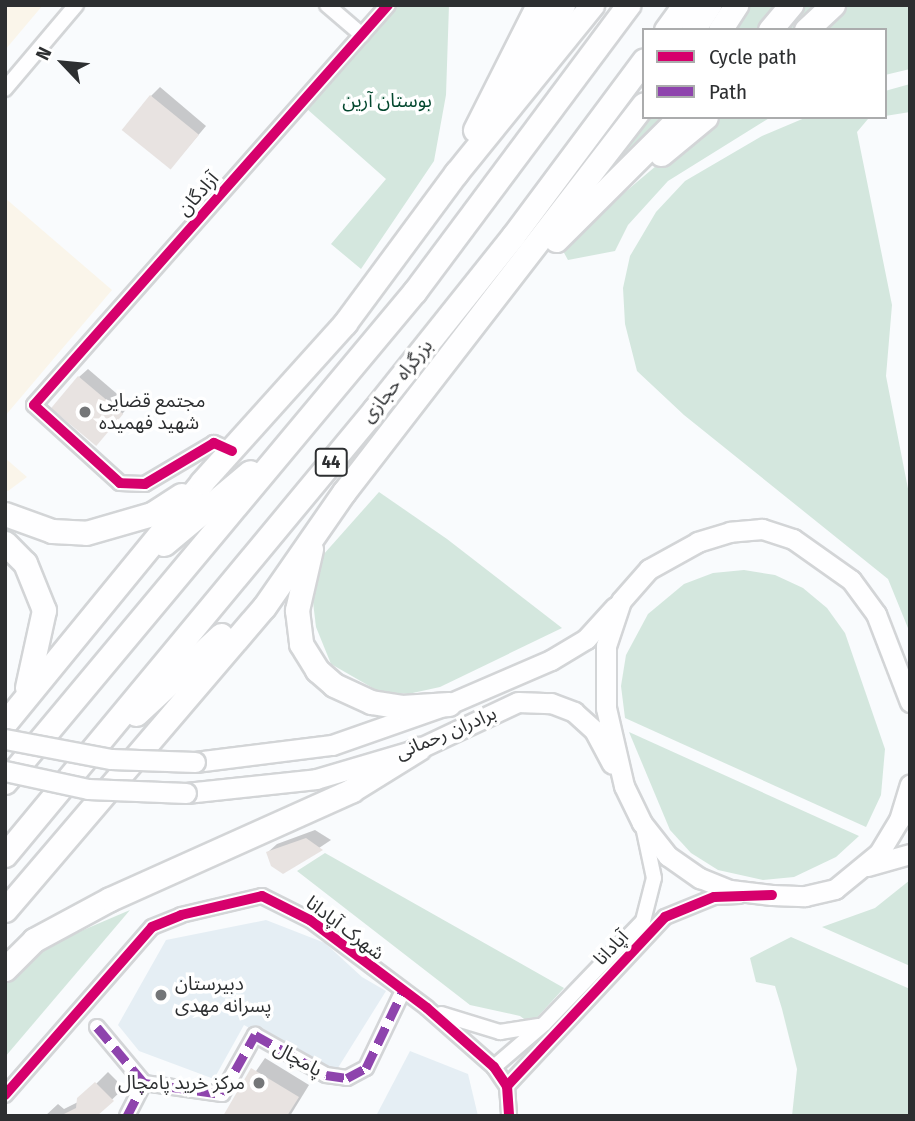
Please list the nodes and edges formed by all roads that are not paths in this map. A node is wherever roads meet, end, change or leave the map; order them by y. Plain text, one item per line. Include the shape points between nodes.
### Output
1 (76, 5) edge
2 (327, 5) edge
3 (388, 5) edge
4 (538, 5) edge
5 (563, 5) edge
6 (628, 5) edge
7 (684, 5) edge
8 (709, 5) edge
9 (736, 5) edge
10 (791, 5) edge
11 (833, 5) edge
12 (591, 7) edge
13 (667, 28) edge
14 (694, 28) edge
15 (721, 28) edge
16 (772, 28) edge
17 (808, 28) edge
18 (362, 35) junction
19 (642, 63) edge
20 (5, 89) edge
21 (642, 107) edge
22 (644, 119) edge
23 (678, 119) edge
24 (704, 119) edge
25 (475, 130) junction
26 (600, 162) junction
27 (456, 173) junction
28 (560, 235) junction
29 (449, 355) junction
30 (301, 429) junction
31 (232, 451) junction
32 (202, 482) junction
33 (344, 492) junction
34 (5, 514) edge
35 (5, 543) edge
36 (298, 556) junction
37 (116, 584) junction
38 (621, 601) junction
39 (23, 700) junction
40 (910, 702) edge
41 (449, 704) junction
42 (5, 723) edge
43 (5, 739) edge
44 (93, 749) junction
45 (418, 749) junction
46 (5, 771) edge
47 (5, 782) edge
48 (910, 785) edge
49 (624, 786) junction
50 (642, 822) junction
51 (910, 854) edge
52 (5, 855) edge
53 (866, 867) junction
54 (772, 895) junction
55 (5, 910) edge
56 (5, 969) edge
57 (402, 993) junction
58 (427, 1008) junction
59 (544, 1024) junction
60 (97, 1027) dead end
61 (494, 1068) junction
62 (144, 1083) junction
63 (507, 1086) junction
64 (5, 1095) edge
65 (127, 1116) edge
66 (509, 1116) edge

1 - 20 street
2 - 18 street
3 - 18 street, آزادگان
4 - 25 highway
5 - 25 highway
6 - 30 highway, 44 via 415,291
7 - 13 highway
8 - 14 highway
9 - 15 highway
10 - 16 highway
11 - 17 highway
12 - 27 highway
18 - 31 street, آزادگان via 34,405 120,483 145,484 214,443
19 - 44 highway, بزرگراه حجازی / 44 via 384,398
21 - 26 highway
22 - 26 highway
23 - 28 highway
24 - 28 highway
25 - 27 highway
26 - 29 highway
27 - 31 highway via 345,323
28 - 29 highway
29 - 33 highway
30 - 37 highway
30 - 47 highway, 44
31 - 32 highway
32 - 34 highway via 152,514 86,533 52,531
32 - 37 highway
33 - 36 highway
33 - 41 highway via 312,547 302,580 297,610 301,644 317,670 353,696 402,707
35 - 39 highway via 25,563 44,610
36 - 44 highway via 179,679
36 - 55 highway via 264,607
37 - 39 highway
38 - 40 main road, برادران رحمانی via 649,569 673,551 730,532 778,533 851,580 876,614
38 - 41 main road, برادران رحمانی via 574,646
38 - 49 main road via 606,646 606,708
39 - 42 highway
41 - 43 main road, برادران رحمانی, bridge via 332,745 195,762 111,759
44 - 52 highway, بزرگراه حجازی / 44
45 - 46 main road, برادران رحمانی, bridge via 316,779 186,793 88,789
45 - 49 main road, برادران رحمانی via 518,702 551,703 574,712 594,730
45 - 56 highway via 352,790 110,899 34,940
48 - 53 main road via 890,837
49 - 50 main road
50 - 54 main road via 668,856 700,878 730,890
50 - 59 street, آپادانا via 654,878 643,921
51 - 53 main road
53 - 54 main road via 821,893
54 - 63 street, آپادانا via 714,897 665,917
57 - 58 street, شهرک آپادانا
57 - 62 street, پامچال via 366,1068 347,1078 326,1075 255,1035 222,1094
57 - 64 street, شهرک آپادانا via 310,920 262,896 240,898 152,928
58 - 59 street via 500,1032
58 - 61 street, شهرک آپادانا
59 - 61 street, آپادانا
60 - 62 street
61 - 63 street, شهرک آپادانا
62 - 65 street
63 - 66 street

